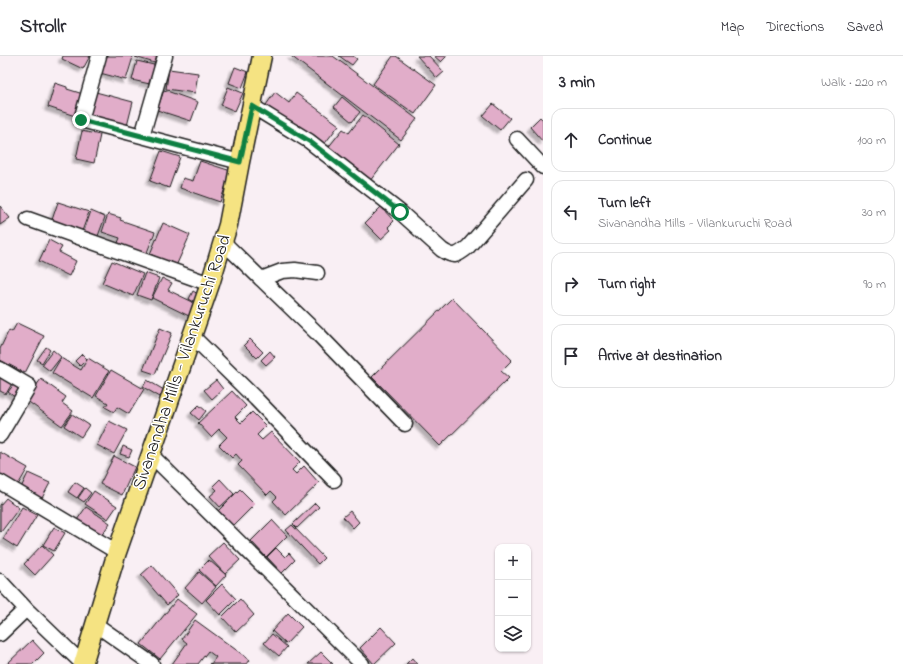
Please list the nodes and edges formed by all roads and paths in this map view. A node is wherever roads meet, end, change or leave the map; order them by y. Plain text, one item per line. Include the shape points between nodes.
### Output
1 (99, 56) edge
2 (165, 56) edge
3 (262, 56) edge
4 (252, 106) junction
5 (142, 136) junction
6 (517, 139) dead end
7 (240, 162) junction
8 (543, 166) edge
9 (526, 180) dead end
10 (28, 219) dead end
11 (223, 242) junction
12 (317, 272) dead end
13 (261, 279) junction
14 (210, 284) junction
15 (192, 336) junction
16 (0, 369) edge
17 (405, 424) dead end
18 (0, 435) edge
19 (150, 454) junction
20 (334, 480) dead end
21 (0, 482) edge
22 (117, 552) junction
23 (0, 581) edge
24 (26, 609) junction
25 (95, 624) junction
26 (0, 634) edge
27 (83, 664) edge
28 (152, 664) edge
29 (362, 664) edge

1 - 5 street via 81,120
2 - 5 street
3 - 4 main road, Sivanandha Mills - Vilankuruchi Road
4 - 7 main road, Sivanandha Mills - Vilankuruchi Road
4 - 9 street via 309,141 400,212 450,255 458,255 468,247
5 - 7 street
6 - 8 street
7 - 11 main road, Sivanandha Mills - Vilankuruchi Road
10 - 14 street
11 - 13 street
11 - 14 main road, Sivanandha Mills - Vilankuruchi Road
12 - 13 street via 282,271
13 - 17 street
14 - 15 main road, Sivanandha Mills - Vilankuruchi Road
15 - 19 main road, Sivanandha Mills - Vilankuruchi Road
15 - 20 street
16 - 18 street via 29,386
19 - 22 main road, Sivanandha Mills - Vilankuruchi Road
19 - 29 street
21 - 22 street
22 - 25 main road, Sivanandha Mills - Vilankuruchi Road
23 - 24 street
24 - 26 street
24 - 27 street
25 - 27 main road, Sivanandha Mills - Vilankuruchi Road
25 - 28 street

